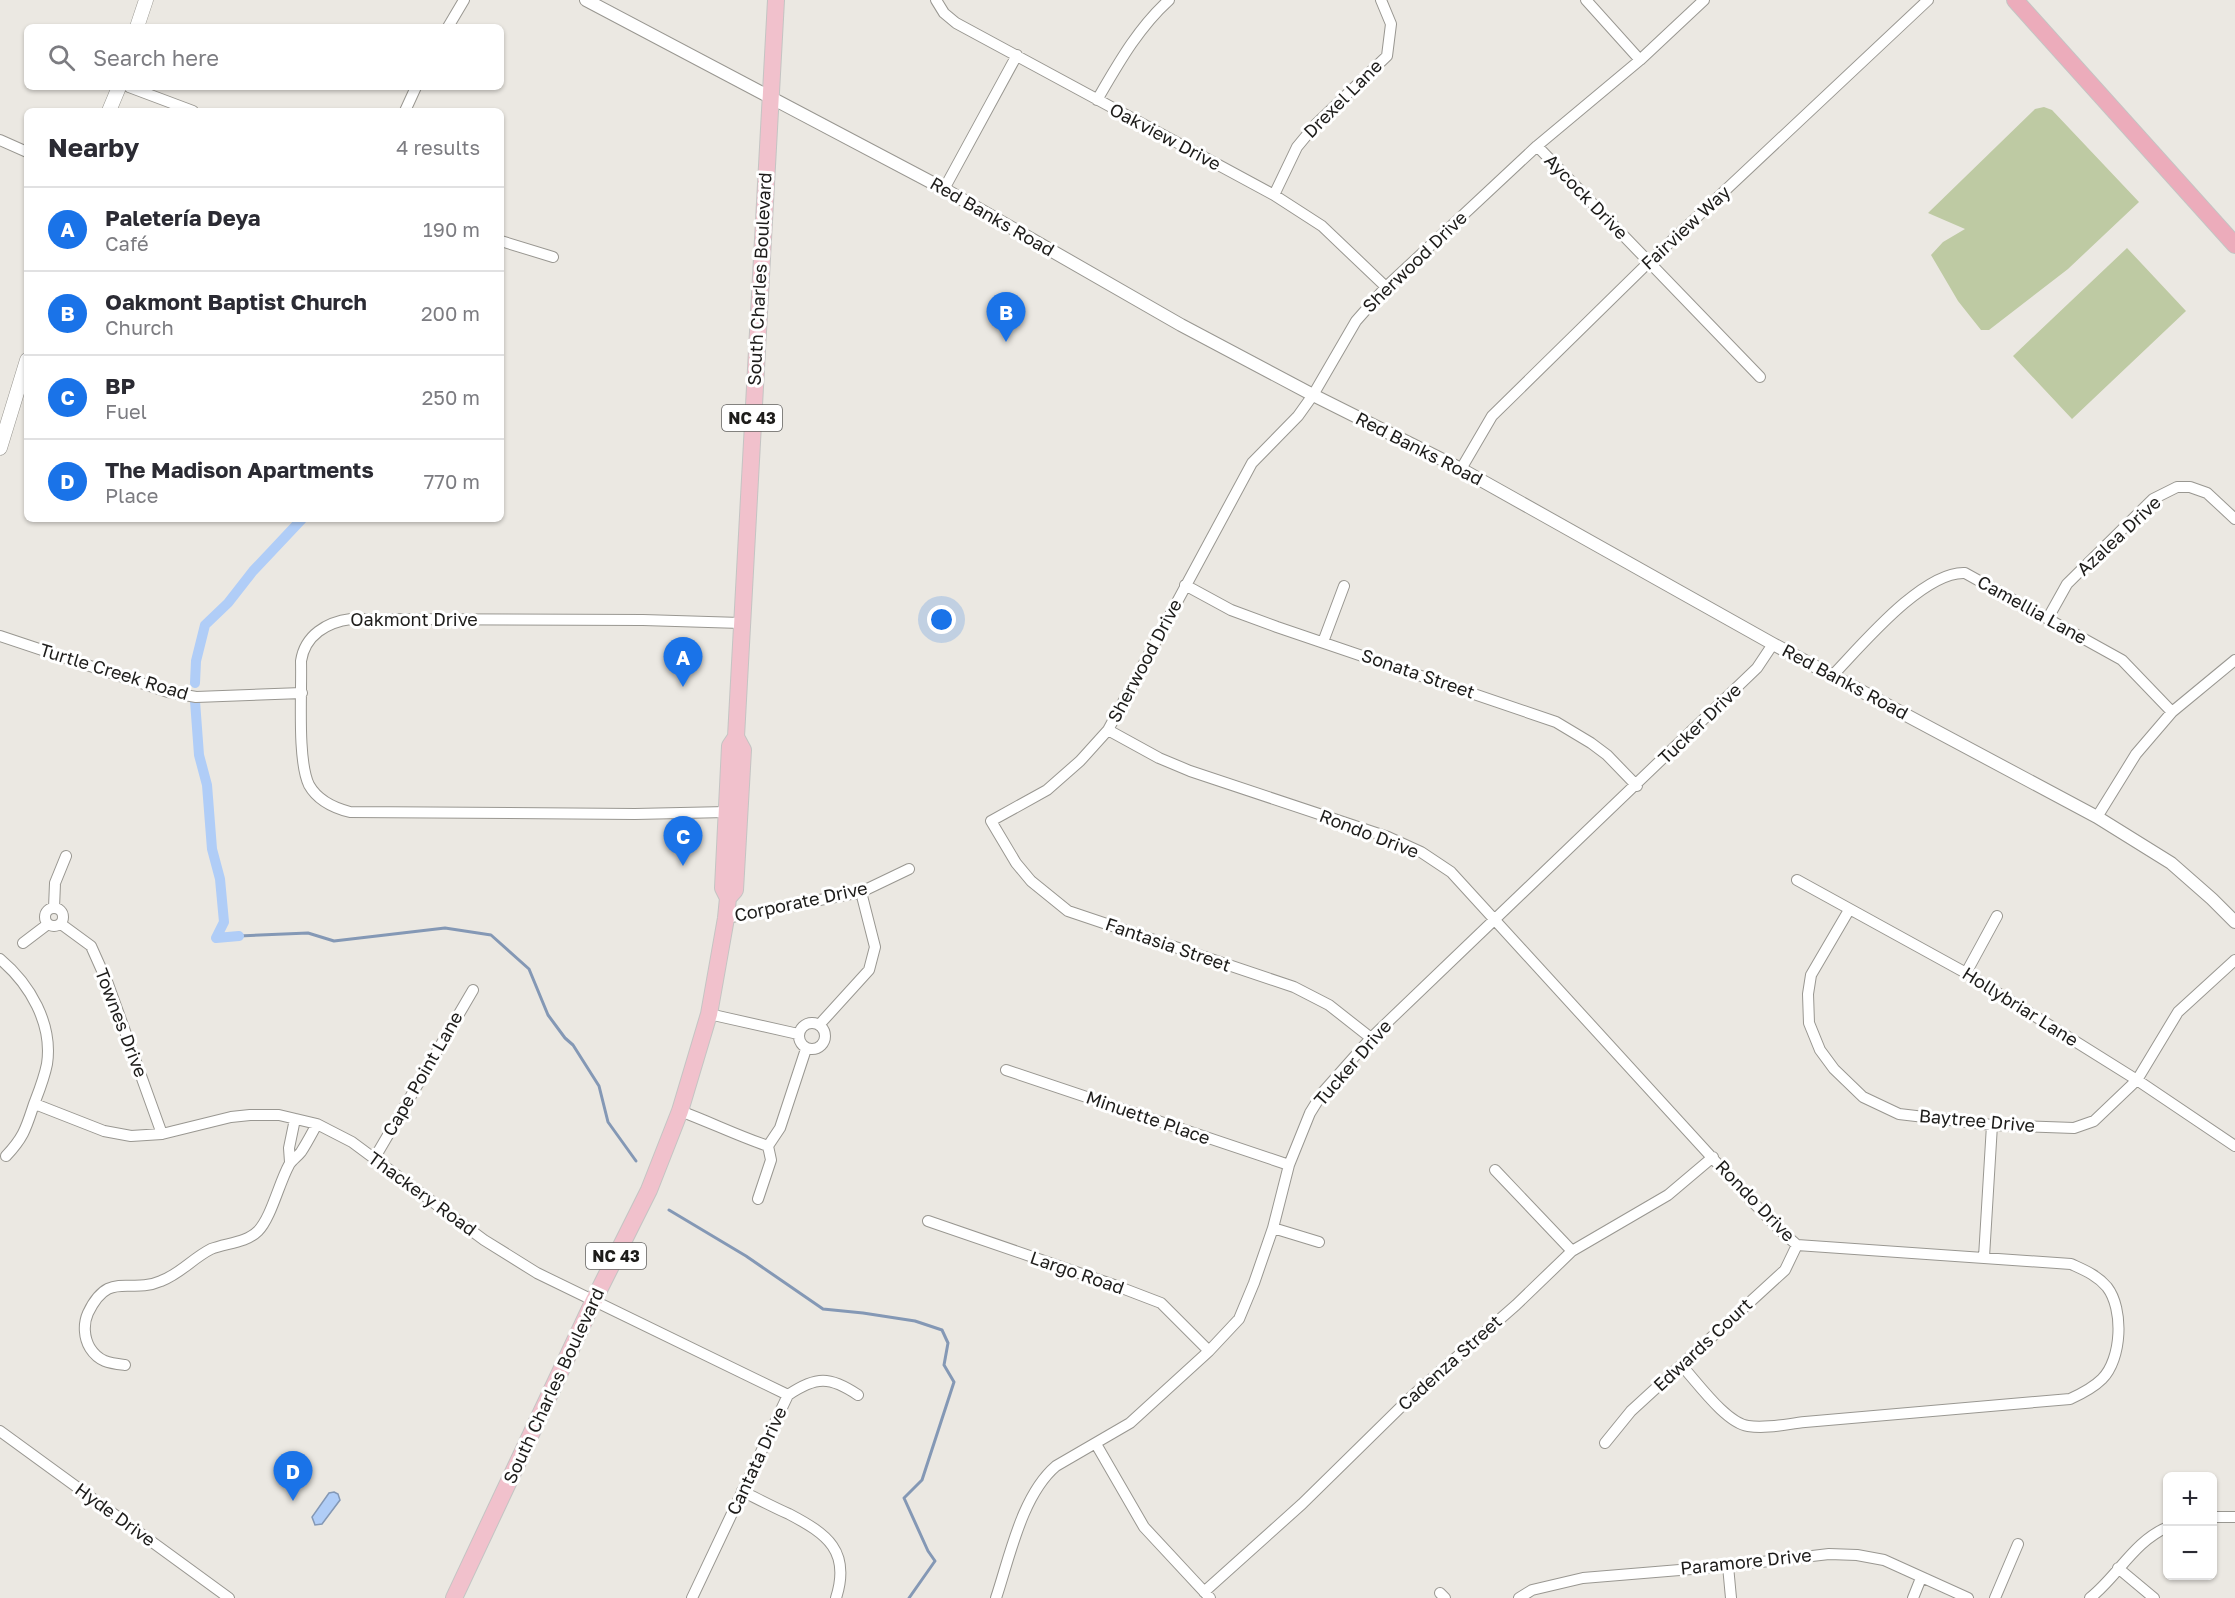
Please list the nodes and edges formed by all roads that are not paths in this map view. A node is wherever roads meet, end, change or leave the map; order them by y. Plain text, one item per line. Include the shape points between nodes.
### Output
1 (146, 0) edge
2 (464, 0) edge
3 (586, 0) edge
4 (776, 0) edge
5 (936, 0) edge
6 (1169, 0) edge
7 (1381, 0) edge
8 (1586, 0) edge
9 (1704, 0) edge
10 (1928, 0) edge
11 (2014, 0) edge
12 (138, 24) edge
13 (450, 24) edge
14 (1017, 55) junction
15 (1640, 60) junction
16 (117, 90) edge
17 (137, 90) edge
18 (415, 90) edge
19 (770, 99) junction
20 (1097, 100) junction
21 (110, 108) edge
22 (185, 108) edge
23 (406, 108) edge
24 (0, 140) edge
25 (1537, 146) junction
26 (24, 151) edge
27 (944, 189) junction
28 (1274, 195) junction
29 (504, 242) edge
30 (2235, 245) edge
31 (553, 257) dead end
32 (1649, 262) junction
33 (1386, 287) junction
34 (24, 369) edge
35 (1760, 377) dead end
36 (1313, 395) junction
37 (1, 440) edge
38 (1461, 469) junction
39 (2235, 519) edge
40 (1185, 585) junction
41 (1344, 586) dead end
42 (2048, 618) junction
43 (741, 623) junction
44 (0, 636) edge
45 (1323, 642) junction
46 (1773, 644) junction
47 (2235, 660) edge
48 (1833, 675) junction
49 (302, 693) junction
50 (2172, 712) junction
51 (1108, 730) junction
52 (733, 745) junction
53 (1636, 786) junction
54 (727, 812) junction
55 (2097, 817) junction
56 (991, 820) joint
57 (66, 856) dead end
58 (909, 869) dead end
59 (1797, 880) dead end
60 (732, 891) junction
61 (861, 892) junction
62 (54, 908) junction
63 (1849, 910) junction
64 (1997, 916) dead end
65 (726, 918) junction
66 (1496, 921) junction
67 (2235, 922) edge
68 (48, 924) junction
69 (61, 924) junction
70 (23, 943) dead end
71 (0, 959) edge
72 (2235, 960) edge
73 (1966, 973) junction
74 (473, 990) dead end
75 (709, 1014) junction
76 (819, 1025) junction
77 (798, 1034) junction
78 (1371, 1038) junction
79 (806, 1049) junction
80 (1006, 1070) dead end
81 (2137, 1080) junction
82 (34, 1104) junction
83 (680, 1111) junction
84 (295, 1119) junction
85 (317, 1124) junction
86 (1992, 1125) junction
87 (162, 1134) junction
88 (768, 1146) junction
89 (2235, 1146) edge
90 (6, 1156) dead end
91 (1713, 1157) junction
92 (374, 1159) junction
93 (290, 1162) junction
94 (1289, 1165) junction
95 (1495, 1170) dead end
96 (758, 1199) dead end
97 (928, 1221) dead end
98 (1273, 1228) junction
99 (1319, 1242) dead end
100 (1797, 1245) junction
101 (1572, 1251) junction
102 (1984, 1257) junction
103 (594, 1300) junction
104 (1209, 1351) junction
105 (125, 1365) dead end
106 (1682, 1366) junction
107 (788, 1395) junction
108 (858, 1395) dead end
109 (0, 1431) edge
110 (1605, 1443) dead end
111 (1096, 1444) junction
112 (742, 1491) junction
113 (2217, 1517) edge
114 (2235, 1517) edge
115 (2163, 1529) edge
116 (2018, 1544) dead end
117 (1728, 1566) junction
118 (2118, 1568) junction
119 (1921, 1578) junction
120 (1207, 1595) edge
121 (229, 1598) edge
122 (454, 1598) edge
123 (692, 1598) edge
124 (836, 1598) edge
125 (996, 1598) edge
126 (1519, 1598) edge
127 (1731, 1598) edge
128 (1913, 1598) edge
129 (1968, 1598) edge
130 (1995, 1598) edge
131 (2090, 1598) edge
132 (2154, 1598) edge

1 - 12 main road
2 - 13 street
3 - 19 street, Red Banks Road
4 - 19 main road, South Charles Boulevard / NC 43
5 - 14 street, Oakview Drive via 956,23
6 - 20 street via 1123,55
7 - 28 street, Drexel Lane via 1391,24 1387,56 1297,147
8 - 15 street
9 - 15 street, Sherwood Drive
10 - 32 street, Fairview Way
11 - 30 highway
14 - 20 street, Oakview Drive
14 - 27 street
15 - 25 street, Sherwood Drive
16 - 21 main road
17 - 22 street
18 - 23 street
19 - 27 street, Red Banks Road
19 - 43 main road, South Charles Boulevard / NC 43
20 - 28 street, Oakview Drive
24 - 26 street
25 - 32 street, Aycock Drive
25 - 33 street, Sherwood Drive
27 - 36 street, Red Banks Road via 1180,325
28 - 33 street, Oakview Drive via 1322,226
29 - 31 street
32 - 35 street, Aycock Drive
32 - 38 street, Fairview Way via 1492,416
33 - 36 street, Sherwood Drive via 1356,321
34 - 37 main road
36 - 38 street, Red Banks Road
36 - 40 street, Sherwood Drive via 1252,463
38 - 46 street, Red Banks Road
39 - 42 street, Azalea Drive via 2207,493 2190,487 2152,499 2067,584
40 - 45 street, Sonata Street via 1231,610
40 - 51 street, Sherwood Drive
41 - 45 street
42 - 48 street, Camellia Lane via 1965,573 1955,573 1913,597
42 - 50 street, Camellia Lane via 2122,660
43 - 49 street, Oakmont Drive via 335,621 312,637 302,651
43 - 52 main road, South Charles Boulevard / NC 43
44 - 49 street, Turtle Creek Road via 168,692 196,697
45 - 53 street, Sonata Street via 1556,722 1607,755
46 - 48 street, Red Banks Road
46 - 53 street, Tucker Drive via 1757,668
47 - 50 street
48 - 55 street, Red Banks Road
49 - 54 street, Oakmont Drive via 303,762 309,785 335,809
50 - 55 street via 2136,754
51 - 56 street, Sherwood Drive via 1047,790
51 - 66 street, Rondo Drive via 1190,771 1388,837 1421,852 1451,872
52 - 54 main road, South Charles Boulevard / NC 43
52 - 60 main road, South Charles Boulevard / NC 43 via 743,750
53 - 66 street, Tucker Drive
54 - 60 main road, South Charles Boulevard / NC 43 via 723,888
55 - 67 street, Red Banks Road via 2171,863
56 - 78 street, Fantasia Street via 1031,881 1068,911 1294,987 1329,1005
57 - 62 street via 55,883
58 - 61 street, Corporate Drive
59 - 63 street, Hollybriar Lane
60 - 65 main road, South Charles Boulevard / NC 43
61 - 65 street, Corporate Drive
61 - 76 street via 875,947 869,970
62 - 68 street via 47,911
62 - 69 street via 60,910
63 - 73 street, Hollybriar Lane
63 - 86 street, Baytree Drive via 1812,975 1808,994 1809,1023 1820,1050 1863,1097 1899,1114
64 - 73 street
65 - 75 main road, South Charles Boulevard / NC 43
66 - 78 street, Tucker Drive
66 - 91 street, Rondo Drive
68 - 69 street
68 - 70 street
69 - 87 street, Townes Drive via 91,946
71 - 82 street via 28,989 42,1023 47,1062
72 - 81 street, Baytree Drive via 2178,1012
73 - 81 street, Hollybriar Lane
74 - 92 street, Cape Point Lane
75 - 77 street
75 - 83 main road, South Charles Boulevard / NC 43
76 - 77 street via 806,1024
76 - 79 street via 824,1032 822,1045
77 - 79 street
78 - 94 street, Tucker Drive via 1323,1092
79 - 88 street via 780,1128
80 - 94 street, Minuette Place
81 - 86 street, Baytree Drive via 2094,1121 2074,1128
81 - 89 street, Hollybriar Lane
82 - 87 street, Thackery Road via 104,1131 131,1136
82 - 90 street via 21,1140
83 - 88 street
83 - 103 main road, South Charles Boulevard / NC 43 via 649,1190
84 - 85 street, Thackery Road
84 - 87 street, Thackery Road via 266,1114 231,1117
84 - 93 street
85 - 92 street, Thackery Road
85 - 93 street via 301,1152
86 - 102 street
88 - 96 street via 771,1160
91 - 100 street, Rondo Drive
91 - 101 street, Cadenza Street via 1668,1195
92 - 103 street, Thackery Road via 505,1254
93 - 105 street via 256,1233 214,1248 160,1282 116,1285 96,1298 85,1319 87,1344 105,1363
94 - 98 street, Tucker Drive
95 - 101 street
97 - 104 street, Largo Road via 1161,1304
98 - 99 street
98 - 104 street, Tucker Drive via 1239,1319
100 - 102 street, Rondo Drive
100 - 106 street, Edwards Court via 1785,1270
101 - 120 street, Cadenza Street via 1411,1397
102 - 106 street, Rondo Drive via 2071,1264 2107,1287 2118,1318 2116,1354 2104,1378 2070,1399 1765,1427 1745,1426 1726,1414
103 - 107 street, Thackery Road
103 - 122 main road, South Charles Boulevard / NC 43
104 - 111 street, Tucker Drive via 1130,1423
106 - 110 street, Edwards Court via 1632,1411
107 - 108 street, Cantata Drive via 803,1385 828,1380 841,1383
107 - 112 street, Cantata Drive
109 - 121 street, Hyde Drive
111 - 120 street via 1144,1527
111 - 125 street, Tucker Drive via 1056,1466 1039,1484 1029,1502
112 - 123 street, Cantata Drive
112 - 124 street via 817,1528 829,1540 840,1571
113 - 114 street
115 - 118 street via 2134,1549
116 - 130 street
117 - 119 street, Paramore Drive via 1828,1554 1857,1555 1884,1560
117 - 126 street, Paramore Drive via 1583,1578 1532,1590
117 - 127 street
118 - 131 street
118 - 132 street
119 - 128 street
119 - 129 street, Paramore Drive

